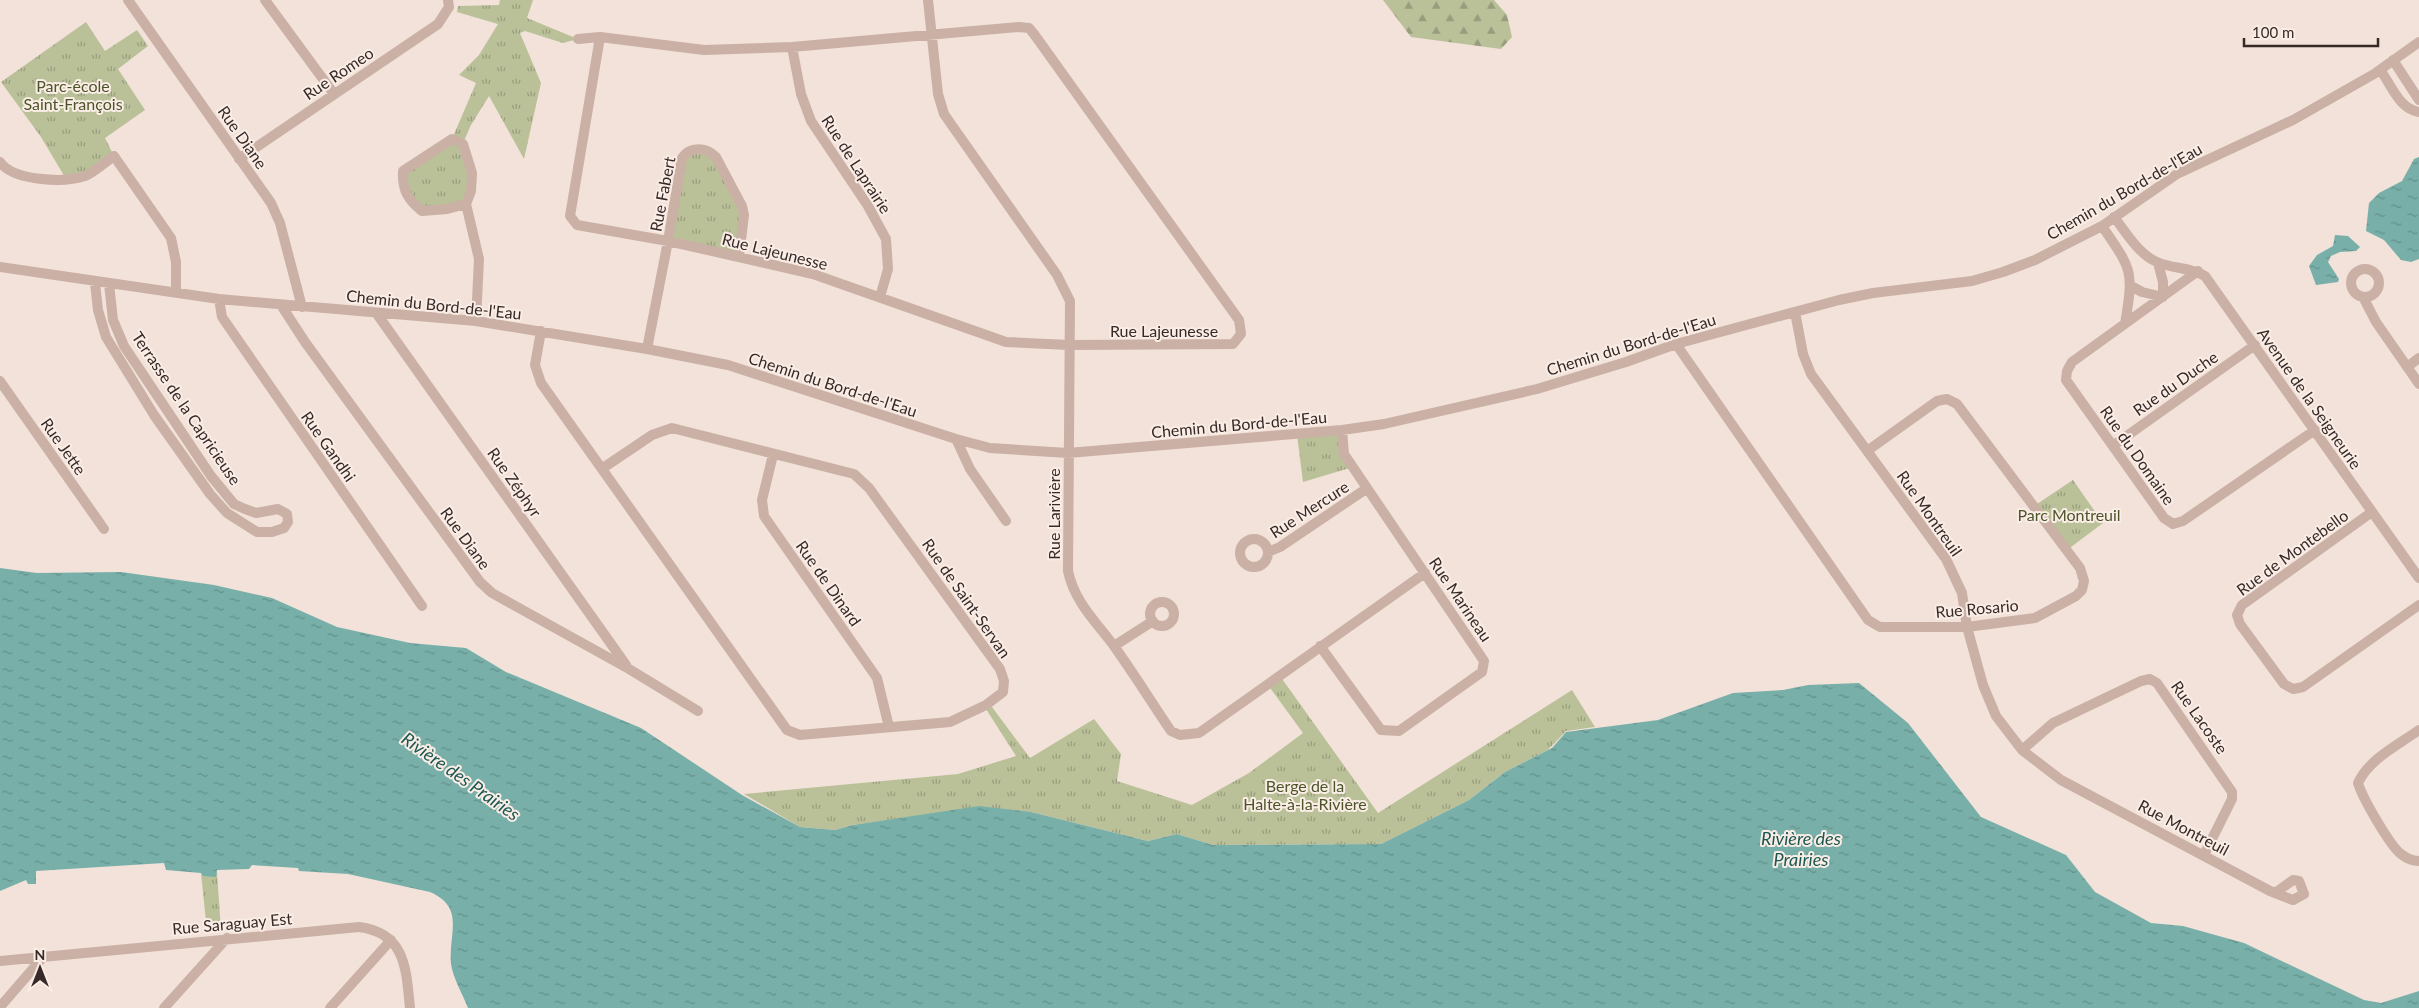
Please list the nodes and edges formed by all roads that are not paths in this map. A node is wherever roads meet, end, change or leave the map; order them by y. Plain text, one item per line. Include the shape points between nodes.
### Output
1 (128, 0) edge
2 (265, 0) edge
3 (928, 0) edge
4 (449, 4) edge
5 (931, 35) junction
6 (600, 37) junction
7 (578, 39) dead end
8 (2419, 42) edge
9 (792, 47) junction
10 (2393, 60) junction
11 (2380, 70) junction
12 (334, 94) junction
13 (2419, 100) edge
14 (2419, 112) edge
15 (239, 158) junction
16 (0, 162) edge
17 (466, 204) junction
18 (2114, 217) junction
19 (2102, 226) junction
20 (668, 241) junction
21 (739, 256) junction
22 (2158, 263) junction
23 (0, 267) edge
24 (2198, 271) junction
25 (95, 283) junction
26 (109, 284) junction
27 (2131, 286) junction
28 (176, 293) junction
29 (880, 297) junction
30 (2163, 297) junction
31 (2363, 297) dead end
32 (219, 299) junction
33 (281, 305) junction
34 (302, 307) junction
35 (1795, 312) junction
36 (377, 314) junction
37 (476, 321) junction
38 (2125, 324) junction
39 (541, 331) junction
40 (1676, 344) junction
41 (1069, 345) junction
42 (2254, 345) junction
43 (647, 348) junction
44 (2419, 358) edge
45 (2407, 367) junction
46 (0, 381) edge
47 (2419, 384) edge
48 (164, 407) junction
49 (154, 415) junction
50 (1342, 430) junction
51 (2315, 430) junction
52 (956, 439) junction
53 (2114, 445) junction
54 (1867, 451) junction
55 (1068, 453) junction
56 (773, 454) junction
57 (603, 468) junction
58 (1366, 489) junction
59 (2372, 512) junction
60 (1006, 521) dead end
61 (104, 528) dead end
62 (1268, 552) dead end
63 (1425, 573) junction
64 (2419, 578) edge
65 (2419, 605) edge
66 (422, 606) dead end
67 (1153, 621) dead end
68 (1967, 627) junction
69 (1114, 646) junction
70 (1320, 646) junction
71 (629, 669) junction
72 (698, 711) dead end
73 (889, 727) junction
74 (2419, 730) edge
75 (2022, 750) junction
76 (2204, 855) junction
77 (2419, 861) edge
78 (2275, 893) dead end
79 (226, 938) junction
80 (391, 940) junction
81 (44, 956) junction
82 (0, 961) edge
83 (0, 1007) edge
84 (164, 1008) edge
85 (330, 1008) edge
86 (410, 1008) edge

1 - 15 street, Rue Diane
2 - 12 street
3 - 5 street, Rue Larivière
4 - 12 street, Rue Romeo via 438,24
5 - 9 street, Rue Lajeunesse
5 - 41 street, Rue Larivière via 938,94 944,114 1057,275 1070,301
5 - 41 street, Rue Lajeunesse via 1028,28 1239,320 1241,334 1234,344
6 - 7 street, Rue Lajeunesse
6 - 9 street, Rue Lajeunesse via 704,50
6 - 20 street, Rue Lajeunesse via 570,216 577,225
8 - 10 street, Chemin du Bord-de-l'Eau
9 - 29 street, Rue de Laprairie via 801,94 811,121 868,206 886,239 888,269
10 - 11 street, Chemin du Bord-de-l'Eau
10 - 13 street
11 - 14 street via 2404,105
11 - 18 street, Chemin du Bord-de-l'Eau via 2293,120 2177,174
12 - 15 street, Rue Romeo
15 - 34 street, Rue Diane via 271,203 280,223
16 - 28 street via 18,176 60,180 85,176 114,156 171,238 176,262
17 - 17 street via 472,173 459,140 452,139 403,172 402,183 409,201 422,212
17 - 37 street via 479,259
18 - 19 street, Chemin du Bord-de-l'Eau
18 - 22 street via 2139,249
19 - 27 street via 2125,260
19 - 35 street, Chemin du Bord-de-l'Eau via 2035,260 1988,277 1873,293
20 - 21 street, Rue Lajeunesse
20 - 21 street, Rue Fabert via 682,158 693,149 711,152 742,206 744,215
20 - 43 street, Rue Fabert
21 - 29 street, Rue Lajeunesse via 813,274
22 - 24 street
22 - 30 street via 2164,282
23 - 25 street, Chemin du Bord-de-l'Eau
24 - 30 street, Rue du Domaine
24 - 42 street, Avenue de la Seigneurie via 2205,276
25 - 26 street, Chemin du Bord-de-l'Eau
25 - 49 street, Terrasse de la Capricieuse via 106,337
26 - 28 street, Chemin du Bord-de-l'Eau
26 - 48 street, Terrasse de la Capricieuse via 113,320 124,346
27 - 30 street
27 - 38 street
28 - 32 street, Chemin du Bord-de-l'Eau
29 - 41 street, Rue Lajeunesse via 1006,342
30 - 38 street, Rue du Domaine
31 - 45 street
32 - 33 street, Chemin du Bord-de-l'Eau
32 - 66 street, Rue Gandhi via 222,317
33 - 34 street, Chemin du Bord-de-l'Eau
33 - 71 street, Rue Diane via 480,582 492,593
34 - 36 street, Chemin du Bord-de-l'Eau
35 - 40 street, Chemin du Bord-de-l'Eau
35 - 54 street, Rue Montreuil via 1803,354 1811,374
36 - 37 street, Chemin du Bord-de-l'Eau
36 - 71 street, Rue Zéphyr
37 - 39 street, Chemin du Bord-de-l'Eau
38 - 53 street, Rue du Domaine via 2072,362 2066,380
39 - 43 street, Chemin du Bord-de-l'Eau
39 - 57 street, Rue de Saint-Servan via 535,365 541,383
40 - 50 street, Chemin du Bord-de-l'Eau via 1537,389 1384,424
40 - 68 street, Rue Rosario via 1868,620 1880,627
41 - 55 street, Rue Larivière
42 - 51 street, Avenue de la Seigneurie
42 - 53 street, Rue du Duche
43 - 52 street, Chemin du Bord-de-l'Eau via 728,366
44 - 45 street
45 - 47 street
46 - 61 street, Rue Jette
48 - 49 street
48 - 49 street, Terrasse de la Capricieuse via 234,504 256,513 278,509 287,514 288,522 284,528 258,532 227,513
50 - 55 street, Chemin du Bord-de-l'Eau
50 - 58 street, Rue Marineau via 1344,454
51 - 53 street, Rue du Domaine via 2183,521 2173,524 2164,518
51 - 59 street, Avenue de la Seigneurie
52 - 55 street, Chemin du Bord-de-l'Eau via 990,448
52 - 60 street via 970,469
54 - 68 street, Rue Montreuil via 1946,559 1962,593
54 - 68 street, Rue Rosario via 1937,401 1947,399 1957,404 2080,568 2084,581 2082,590 2035,618
55 - 69 street, Rue Larivière via 1070,583 1076,596
56 - 57 street, Rue de Saint-Servan via 672,428 652,435
56 - 73 street, Rue de Dinard via 762,500 764,516 877,678
56 - 73 street, Rue de Saint-Servan via 854,474 870,488 1000,669 1003,692 986,705 950,722
57 - 73 street, Rue de Saint-Servan via 787,730 800,735
58 - 62 street, Rue Mercure
58 - 63 street, Rue Marineau
59 - 64 street, Avenue de la Seigneurie
59 - 65 street, Rue de Montebello via 2242,604 2237,615 2240,624 2284,684 2293,689 2303,687
63 - 70 street, Rue Larivière
63 - 70 street, Rue Marineau via 1484,661 1482,672 1399,731 1381,730
67 - 69 street
68 - 75 street, Rue Montreuil via 1983,685 1996,716
69 - 70 street, Rue Larivière via 1170,731 1180,735 1199,733
71 - 72 street, Rue Diane
74 - 77 street via 2374,762 2363,772 2358,783 2362,796 2400,854
75 - 76 street, Rue Montreuil via 2061,780
75 - 76 street, Rue Lacoste via 2053,723 2141,681 2150,679 2157,683 2232,792 2232,799
76 - 78 street, Rue Montreuil
79 - 80 street, Rue Saraguay Est via 358,927 370,928
79 - 81 street, Rue Saraguay Est
79 - 84 street
80 - 85 street
80 - 86 street via 406,966
81 - 82 street, Rue Saraguay Est
81 - 83 street

